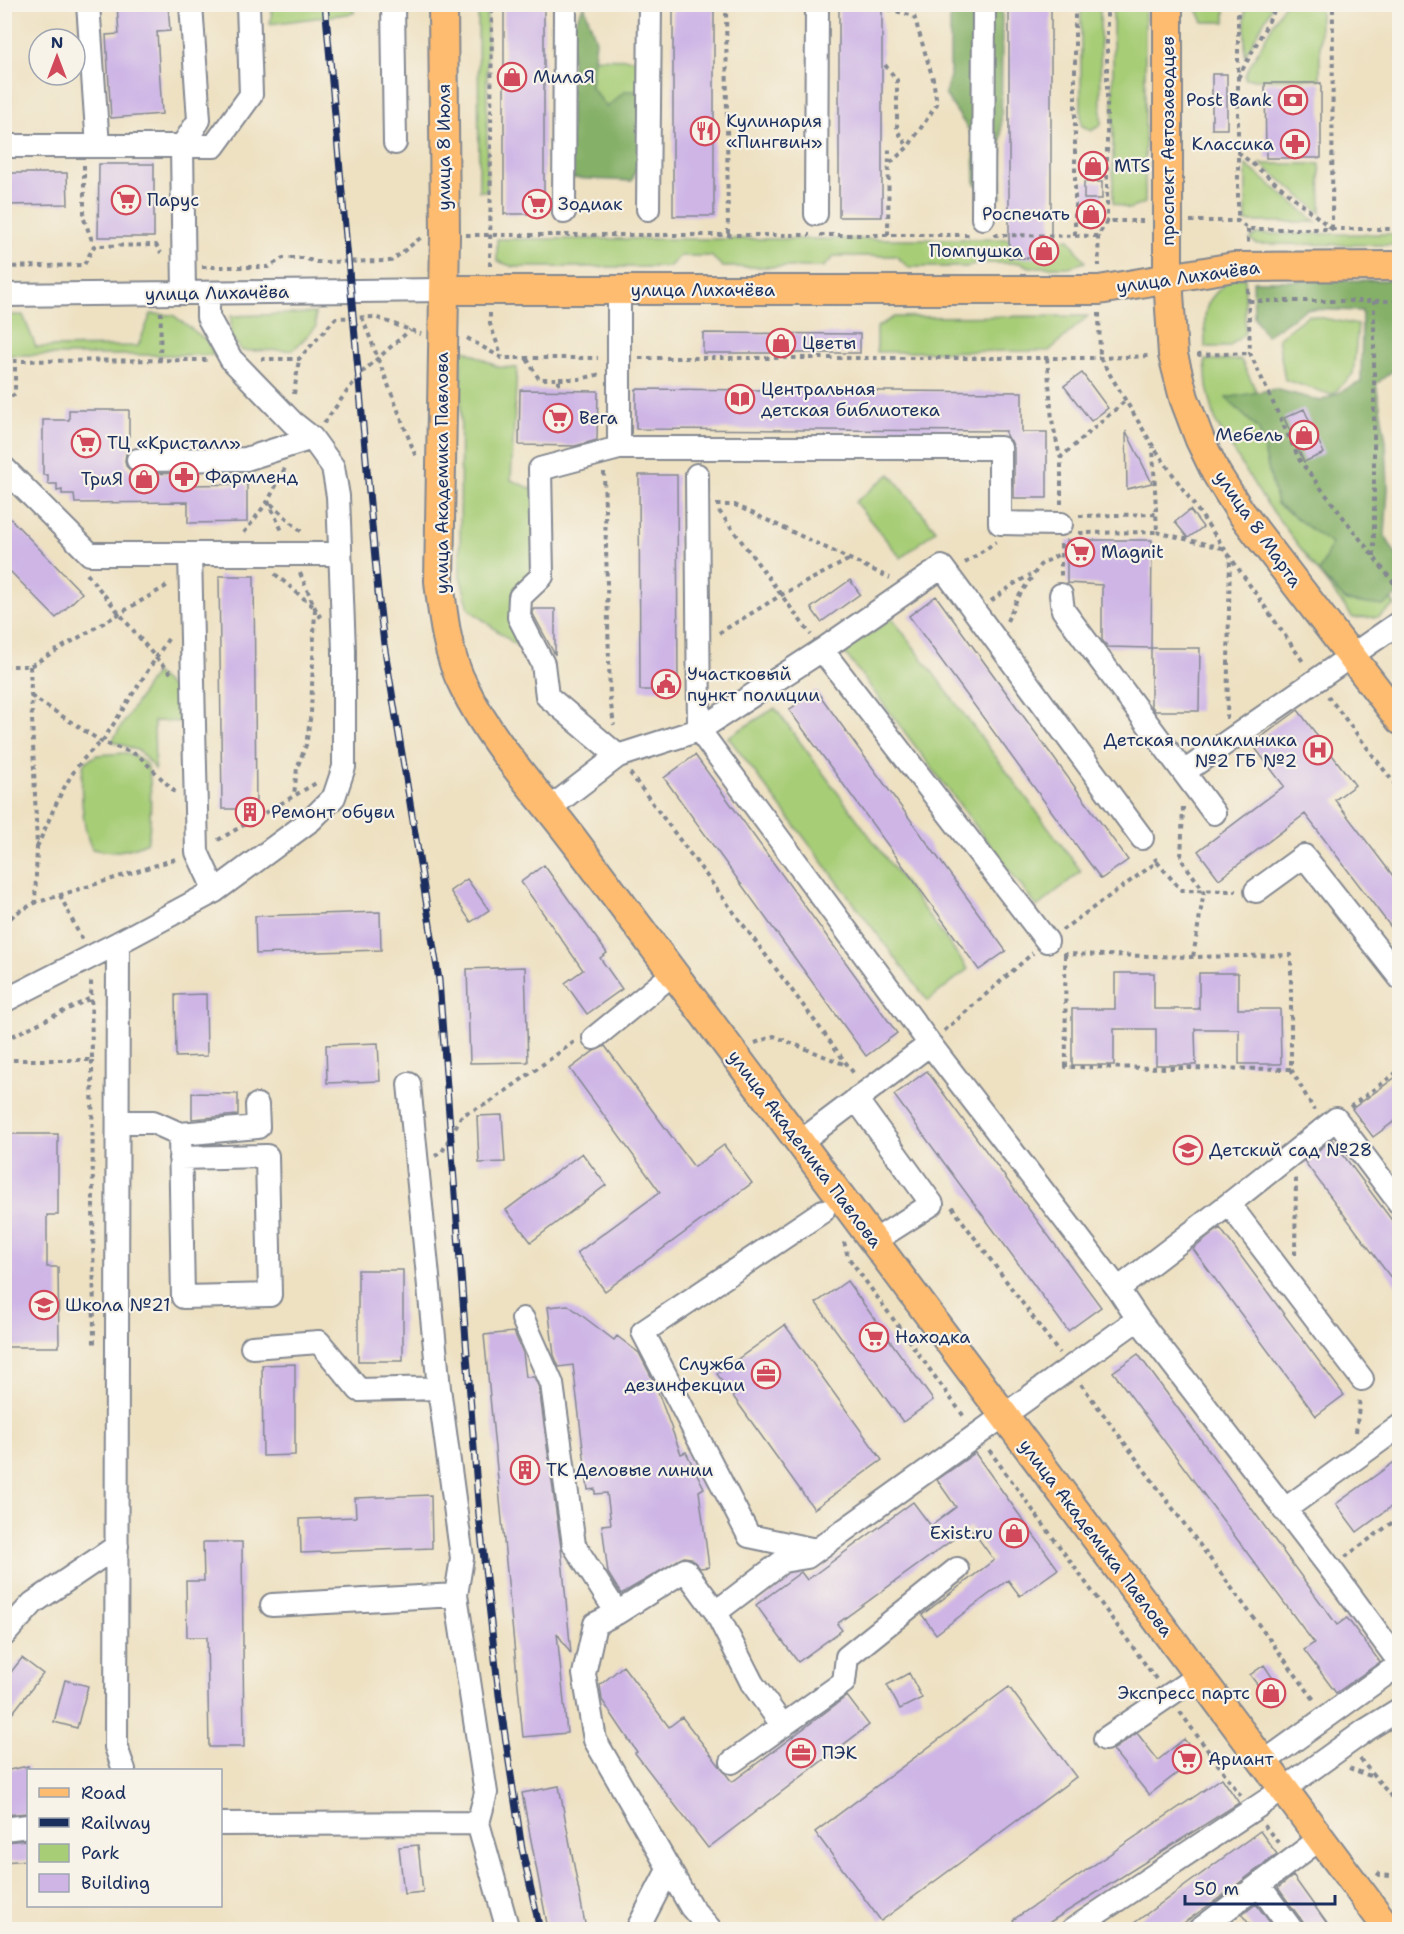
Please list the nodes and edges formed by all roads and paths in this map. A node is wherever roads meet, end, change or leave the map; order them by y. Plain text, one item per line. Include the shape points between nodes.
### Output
1 (88, 4) edge
2 (191, 4) edge
3 (249, 4) edge
4 (393, 4) edge
5 (443, 4) edge
6 (492, 4) edge
7 (565, 4) edge
8 (650, 4) edge
9 (726, 4) edge
10 (817, 4) edge
11 (984, 4) edge
12 (1076, 4) edge
13 (1107, 4) edge
14 (1168, 4) edge
15 (1238, 4) edge
16 (1278, 4) edge
17 (1333, 4) edge
18 (888, 9) dead end
19 (885, 65) dead end
20 (1238, 79) junction
21 (395, 143) dead end
22 (889, 145) dead end
23 (4, 146) edge
24 (98, 146) junction
25 (182, 146) junction
26 (908, 147) junction
27 (1238, 152) junction
28 (75, 163) dead end
29 (888, 164) junction
30 (648, 209) dead end
31 (564, 212) dead end
32 (816, 214) dead end
33 (983, 218) dead end
34 (1107, 221) junction
35 (1168, 221) junction
36 (1238, 221) junction
37 (1248, 229) junction
38 (1332, 229) junction
39 (1400, 229) edge
40 (491, 235) junction
41 (728, 235) junction
42 (888, 235) junction
43 (1075, 235) junction
44 (445, 236) junction
45 (1098, 236) junction
46 (93, 246) junction
47 (183, 265) junction
48 (1248, 266) junction
49 (1400, 266) edge
50 (4, 267) edge
51 (1168, 278) junction
52 (444, 290) junction
53 (618, 290) junction
54 (1099, 290) junction
55 (184, 293) junction
56 (208, 293) junction
57 (4, 295) edge
58 (1249, 301) junction
59 (1374, 301) junction
60 (1400, 301) edge
61 (410, 330) dead end
62 (443, 336) junction
63 (1250, 353) junction
64 (1173, 356) junction
65 (527, 358) junction
66 (620, 358) junction
67 (1047, 358) junction
68 (1100, 358) junction
69 (299, 359) dead end
70 (15, 362) dead end
71 (601, 374) junction
72 (559, 379) junction
73 (602, 385) dead end
74 (559, 391) dead end
75 (1125, 401) junction
76 (4, 402) edge
77 (299, 435) junction
78 (1153, 446) junction
79 (611, 450) junction
80 (1060, 458) junction
81 (138, 460) dead end
82 (4, 468) edge
83 (697, 475) dead end
84 (268, 501) junction
85 (706, 506) junction
86 (1156, 514) junction
87 (1061, 525) junction
88 (1157, 532) junction
89 (1001, 539) dead end
90 (1226, 549) junction
91 (1061, 553) junction
92 (190, 554) junction
93 (229, 554) junction
94 (252, 554) junction
95 (293, 554) junction
96 (340, 554) junction
97 (1230, 554) junction
98 (1374, 557) junction
99 (850, 559) junction
100 (1034, 573) junction
101 (947, 574) junction
102 (190, 577) junction
103 (911, 588) junction
104 (1400, 591) edge
105 (783, 594) junction
106 (1061, 595) joint
107 (191, 605) junction
108 (315, 608) junction
109 (975, 612) junction
110 (119, 614) junction
111 (1400, 622) edge
112 (998, 643) junction
113 (698, 646) junction
114 (344, 650) junction
115 (822, 650) junction
116 (1351, 656) junction
117 (156, 658) junction
118 (4, 666) edge
119 (30, 666) junction
120 (1316, 680) junction
121 (193, 695) junction
122 (31, 696) junction
123 (1400, 720) edge
124 (699, 730) junction
125 (102, 742) junction
126 (1226, 743) junction
127 (618, 756) junction
128 (1184, 772) junction
129 (1400, 791) edge
130 (294, 796) dead end
131 (550, 808) junction
132 (1214, 813) dead end
133 (196, 814) junction
134 (1142, 838) joint
135 (38, 847) junction
136 (1157, 862) junction
137 (215, 891) junction
138 (1204, 891) junction
139 (1256, 891) joint
140 (60, 895) dead end
141 (35, 903) dead end
142 (1047, 941) junction
143 (118, 943) junction
144 (90, 957) junction
145 (1193, 957) junction
146 (674, 974) junction
147 (1400, 978) edge
148 (91, 998) junction
149 (4, 1001) edge
150 (594, 1038) joint
151 (4, 1040) edge
152 (930, 1044) junction
153 (736, 1056) junction
154 (4, 1060) edge
155 (92, 1060) junction
156 (848, 1065) junction
157 (1291, 1070) junction
158 (1400, 1070) edge
159 (409, 1084) dead end
160 (861, 1095) junction
161 (257, 1105) dead end
162 (118, 1122) junction
163 (1330, 1123) junction
164 (180, 1134) junction
165 (800, 1142) junction
166 (1296, 1150) junction
167 (180, 1158) junction
168 (416, 1168) junction
169 (1400, 1203) edge
170 (1229, 1204) junction
171 (951, 1205) dead end
172 (823, 1210) dead end
173 (874, 1241) junction
174 (1118, 1290) junction
175 (1294, 1290) junction
176 (523, 1319) dead end
177 (1138, 1319) junction
178 (252, 1347) dead end
179 (94, 1356) dead end
180 (1069, 1368) junction
181 (1362, 1379) joint
182 (439, 1388) junction
183 (1004, 1414) junction
184 (1400, 1426) edge
185 (1353, 1460) junction
186 (1284, 1510) junction
187 (1400, 1516) edge
188 (117, 1546) junction
189 (816, 1550) junction
190 (1330, 1568) junction
191 (957, 1569) dead end
192 (456, 1596) junction
193 (272, 1605) dead end
194 (617, 1612) junction
195 (716, 1612) junction
196 (4, 1635) edge
197 (1400, 1664) edge
198 (1199, 1675) junction
199 (1400, 1709) edge
200 (1325, 1716) junction
201 (783, 1726) junction
202 (1105, 1739) dead end
203 (1347, 1743) junction
204 (732, 1762) dead end
205 (1264, 1762) junction
206 (124, 1769) edge
207 (1284, 1790) junction
208 (1400, 1807) edge
209 (478, 1823) junction
210 (222, 1824) edge
211 (27, 1826) edge
212 (4, 1829) edge
213 (1321, 1838) junction
214 (669, 1868) junction
215 (1374, 1869) dead end
216 (1400, 1877) edge
217 (1259, 1885) junction
218 (1227, 1921) edge
219 (508, 1929) edge
220 (637, 1929) edge
221 (711, 1929) edge
222 (1072, 1929) edge
223 (1199, 1929) edge
224 (1292, 1929) edge
225 (1389, 1929) edge

1 - 24 street
2 - 25 street via 199,120
3 - 25 street via 251,95 214,146
4 - 21 street
5 - 44 main road, улица 8 Июля
6 - 40 path
7 - 31 street
8 - 30 street
9 - 41 path
10 - 32 street
11 - 33 street
12 - 43 path
13 - 34 path
14 - 35 main road, проспект Автозаводцев
15 - 20 path
16 - 20 path
17 - 38 path
18 - 26 path via 914,16 937,104
19 - 26 path via 897,80 897,130
20 - 27 path
22 - 29 path
23 - 24 street
24 - 25 street
25 - 47 street
26 - 29 path
27 - 36 path
27 - 38 path
28 - 46 path via 84,165 84,219
29 - 42 path
34 - 35 path
34 - 45 path
35 - 36 path
35 - 51 main road, проспект Автозаводцев
36 - 37 path
37 - 38 path
37 - 48 path
38 - 39 path
40 - 41 path
40 - 44 path
41 - 42 path
42 - 43 path
43 - 45 path
44 - 47 path via 422,236 391,261 316,262 283,258 268,267
44 - 52 main road, улица 8 Июля
45 - 54 path
46 - 47 path via 156,245 169,264
46 - 50 path via 84,265
47 - 55 street
48 - 49 main road, улица Лихачёва
48 - 51 main road, улица Лихачёва
48 - 58 path
51 - 54 main road, улица Лихачёва
51 - 64 main road, улица 8 Марта
52 - 53 main road, улица Лихачёва
52 - 56 street, улица Лихачёва
52 - 62 main road, улица Академика Павлова
53 - 54 main road, улица Лихачёва
53 - 66 street
54 - 68 path
55 - 56 street, улица Лихачёва
55 - 57 street, улица Лихачёва
56 - 77 street via 208,317 231,359
58 - 59 path
58 - 63 path
59 - 60 path
59 - 98 path
61 - 77 path
62 - 65 path via 464,337 502,358
62 - 131 main road, улица Академика Павлова via 439,580 444,628 463,686 491,734
63 - 64 path
63 - 98 path via 1300,461
64 - 68 path
64 - 116 main road, улица 8 Марта via 1184,398 1216,472 1240,511
65 - 71 path via 602,358
65 - 72 path via 539,379
66 - 67 path
66 - 79 street
67 - 68 path
67 - 80 path
68 - 75 path
69 - 77 path via 293,402
70 - 76 path via 15,394
71 - 72 path
71 - 73 path
72 - 74 path
75 - 78 path
75 - 80 path
77 - 81 street via 246,459
77 - 84 path
77 - 96 street via 333,466
78 - 86 path
78 - 90 path
79 - 87 street via 1000,448 1000,523
79 - 127 path via 610,698
79 - 127 street via 540,469 542,576 520,597 519,617 543,664 547,696
80 - 87 path
82 - 92 street via 90,554
83 - 85 street
84 - 93 path
84 - 95 path
85 - 99 path via 735,505
85 - 105 path
85 - 113 street
86 - 87 path
86 - 88 path
87 - 88 path
87 - 91 path
88 - 90 path
89 - 101 path
90 - 97 path
91 - 100 path
91 - 106 path
92 - 93 street
92 - 102 street
93 - 94 street
94 - 95 street
94 - 108 path
95 - 96 street
95 - 108 path
96 - 114 street
97 - 120 path
97 - 126 path
98 - 104 path
99 - 103 path
99 - 105 path
100 - 109 path
100 - 112 path via 1017,599
101 - 103 street via 942,567
101 - 109 street
102 - 107 street
102 - 110 path via 181,578
103 - 115 street
105 - 113 path
105 - 115 path
106 - 128 street via 1063,610
107 - 117 path
107 - 121 street
108 - 114 path
108 - 130 path via 311,713
109 - 112 street
110 - 117 path
110 - 119 path
111 - 116 street
112 - 134 street
113 - 124 street
114 - 137 street via 344,767 334,796 311,820
115 - 124 street
115 - 142 street
116 - 120 street
116 - 123 main road, улица 8 Марта
117 - 121 path
117 - 125 path
118 - 119 path
119 - 122 path
120 - 126 street
120 - 129 path
121 - 133 street
122 - 125 path
122 - 135 path
124 - 127 street
124 - 152 street
125 - 133 path via 138,755
125 - 135 path via 91,750 64,786
126 - 128 street
127 - 131 street
127 - 156 path
128 - 132 street
128 - 138 path via 1181,859
131 - 146 main road, улица Академика Павлова
133 - 137 street via 197,852
134 - 136 path
135 - 141 path
136 - 138 path via 1181,890
136 - 142 path
137 - 143 street
138 - 139 path
138 - 145 path
139 - 147 street via 1304,856
140 - 144 path
142 - 152 path
143 - 144 street
143 - 162 street
144 - 148 path
144 - 149 street
145 - 157 path via 1291,955
145 - 157 path via 1065,955 1066,1067
146 - 150 street
146 - 153 main road, улица Академика Павлова
148 - 151 path
148 - 155 path
150 - 168 path via 588,1032 489,1103 462,1115 442,1152
152 - 160 street
152 - 174 street
153 - 156 path via 757,1041 774,1036
153 - 165 main road, улица Академика Павлова
154 - 155 path
155 - 179 path
156 - 160 path
157 - 163 path
158 - 163 path
159 - 168 street
160 - 165 street
160 - 173 street via 932,1204
161 - 164 street via 258,1127
162 - 164 street via 153,1122
162 - 188 street
163 - 166 street
163 - 169 street
164 - 167 street
165 - 173 main road, улица Академика Павлова
166 - 170 street
166 - 175 path
167 - 167 street via 183,1297 270,1295 267,1156
168 - 182 street
170 - 174 street
170 - 175 street
171 - 180 path
172 - 189 street via 644,1332 750,1536
173 - 183 main road, улица Академика Павлова
174 - 177 street
175 - 181 street
176 - 194 street via 552,1384 574,1545
177 - 180 street
177 - 186 street
178 - 182 street via 319,1342 359,1390
180 - 183 street
180 - 200 path
181 - 185 path
182 - 192 street via 462,1558
183 - 189 street
183 - 198 main road, улица Академика Павлова
184 - 185 street
185 - 186 street
186 - 190 street
187 - 190 path
188 - 196 street via 33,1603
188 - 206 street via 116,1747
189 - 195 street via 807,1557 783,1561
190 - 197 street
191 - 201 street via 847,1657 844,1682
192 - 193 street
192 - 209 street via 486,1793
194 - 195 street via 685,1570
194 - 214 street via 594,1624 584,1674 596,1740
195 - 201 street via 752,1683
197 - 200 street
198 - 202 street
198 - 205 main road, улица Академика Павлова
199 - 203 street
200 - 205 street
201 - 204 street
203 - 207 street
203 - 208 path
205 - 207 main road, улица Академика Павлова
207 - 213 main road, улица Академика Павлова
207 - 222 street
209 - 210 street
209 - 219 street
211 - 212 street
213 - 217 street
213 - 225 main road, улица Академика Павлова
214 - 220 street
214 - 221 street via 691,1907
215 - 216 path via 1380,1875
217 - 218 street
217 - 224 street
218 - 223 street

